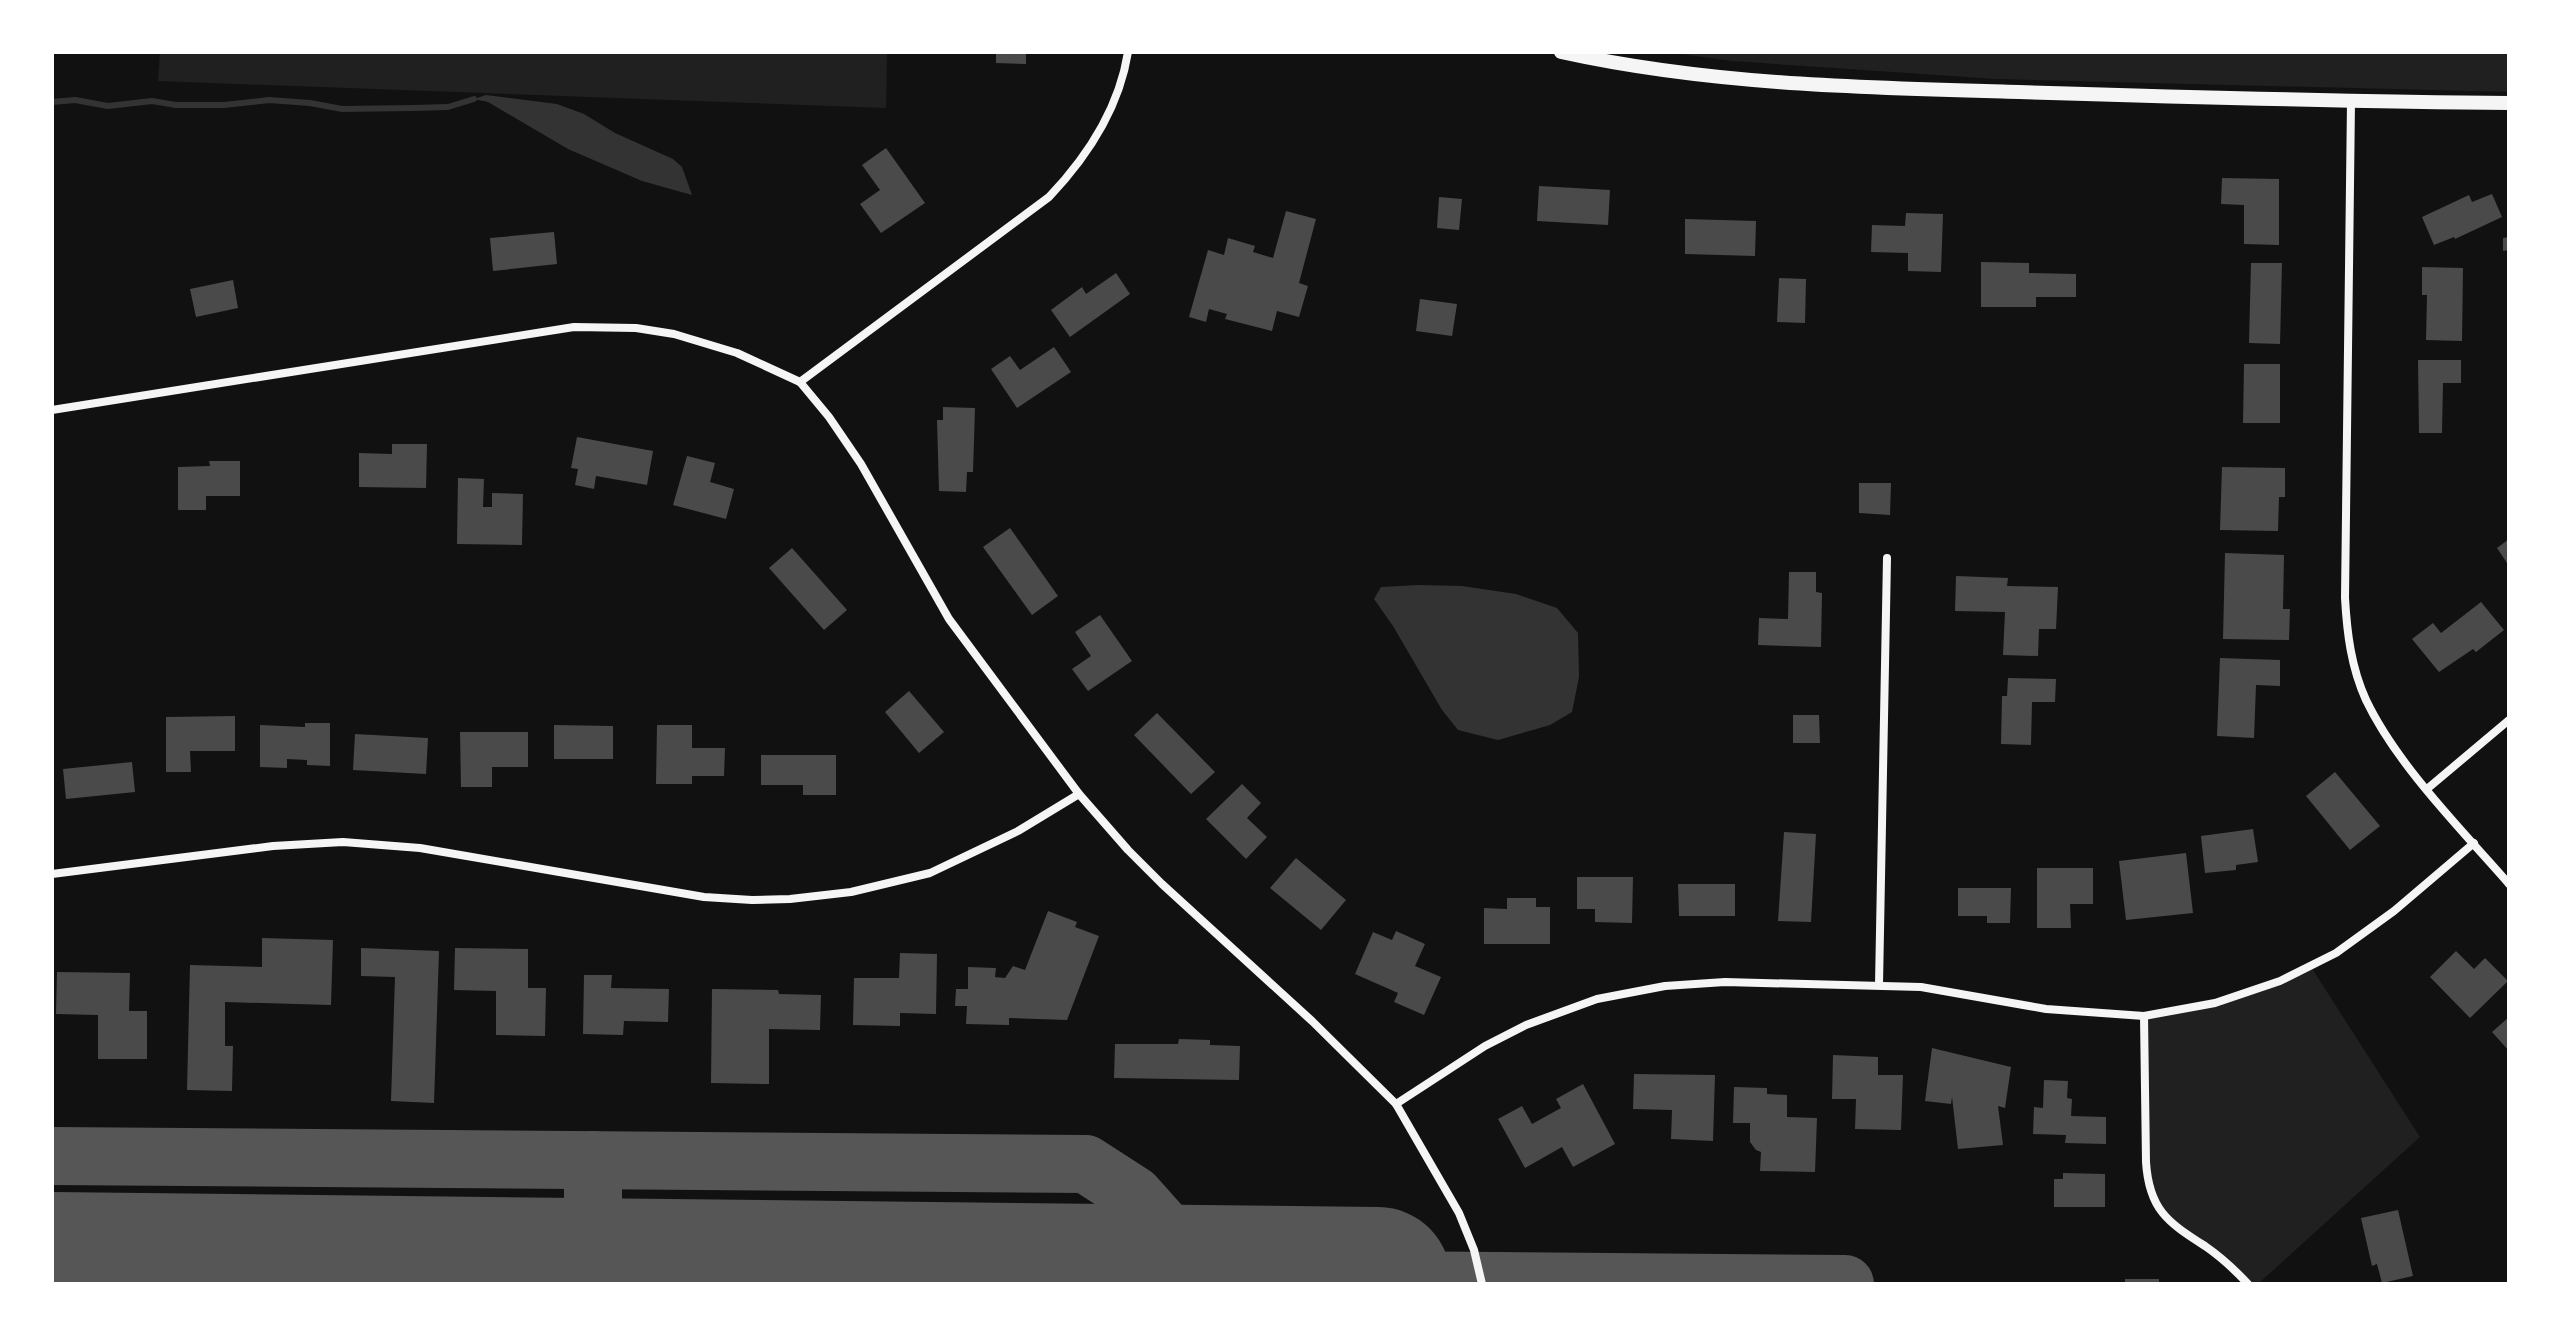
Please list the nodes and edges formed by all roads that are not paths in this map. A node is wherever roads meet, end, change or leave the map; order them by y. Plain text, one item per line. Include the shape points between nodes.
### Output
1 (1128, 52) edge
2 (1561, 52) edge
3 (2351, 102) junction
4 (2509, 103) edge
5 (800, 382) junction
6 (52, 410) edge
7 (1887, 558) dead end
8 (2509, 720) edge
9 (2427, 789) junction
10 (1079, 794) junction
11 (2474, 843) junction
12 (52, 874) edge
13 (2509, 884) edge
14 (1879, 985) junction
15 (2144, 1016) junction
16 (1396, 1104) junction
17 (1482, 1284) edge
18 (2248, 1284) edge

1 - 5 street via 1102,129 1049,197
2 - 3 street via 1797,83
3 - 4 street
3 - 9 street via 2347,634 2365,697 2380,727
5 - 6 street via 737,353 674,334 574,327
5 - 10 street via 867,473 949,619
7 - 14 street
8 - 9 street
9 - 11 street
10 - 12 street via 1018,831 930,873 851,892 790,899 704,897 420,848 343,842
10 - 16 street via 1162,884
11 - 13 street
11 - 15 street via 2372,928 2311,967 2215,1003
14 - 15 street via 2078,1013
14 - 16 street via 1725,982 1597,999 1553,1013 1485,1046
15 - 18 street via 2151,1194 2167,1220
16 - 17 street via 1459,1213

